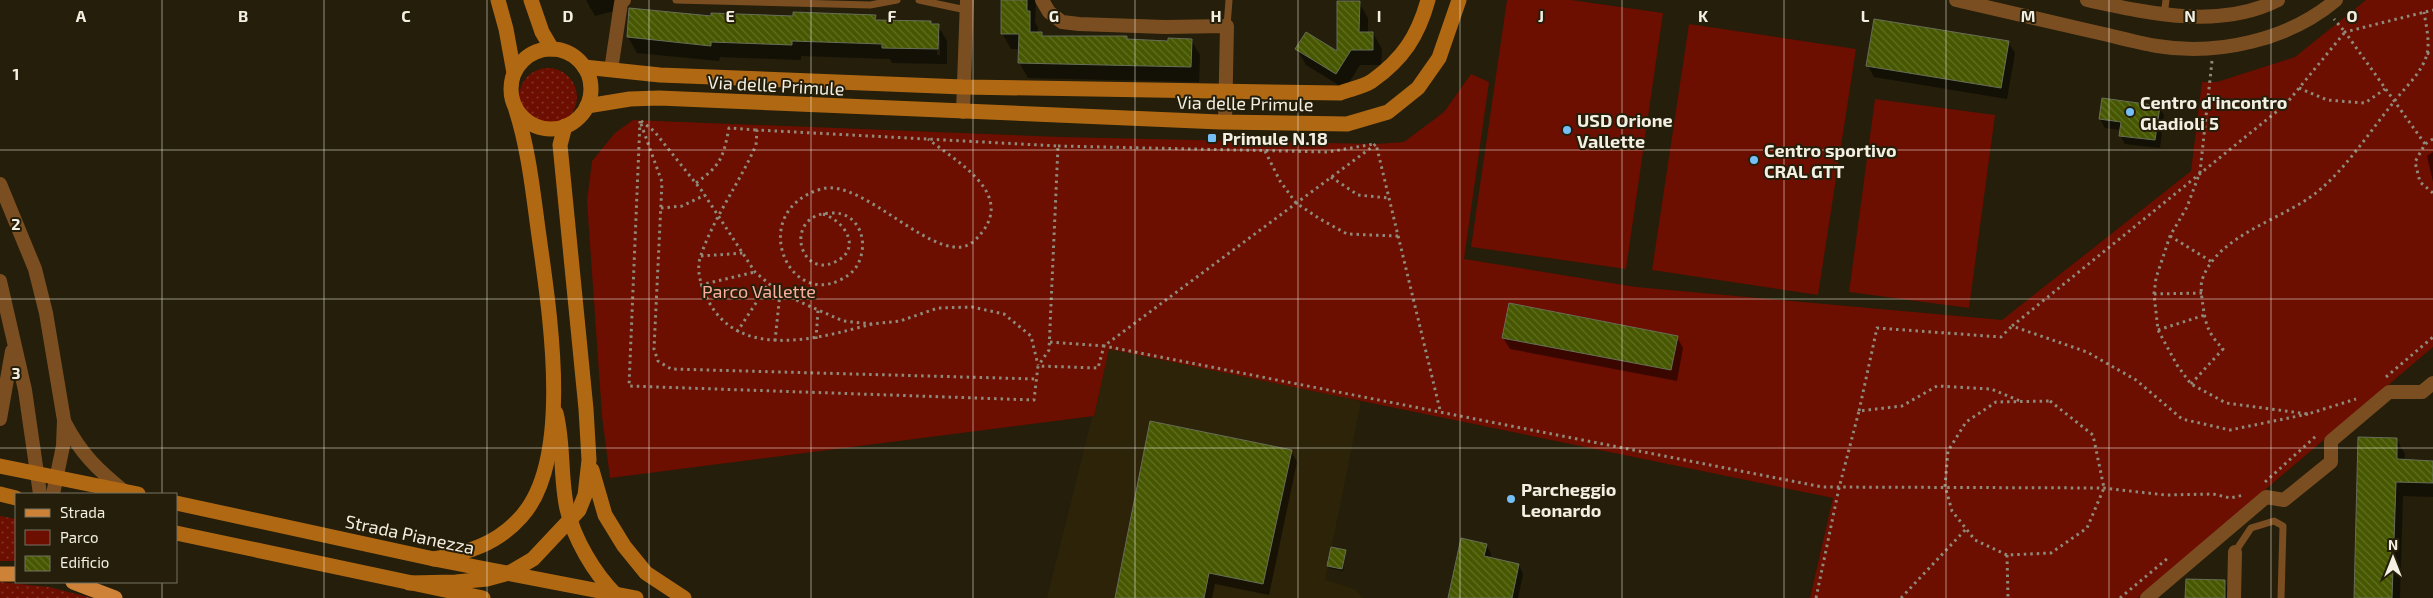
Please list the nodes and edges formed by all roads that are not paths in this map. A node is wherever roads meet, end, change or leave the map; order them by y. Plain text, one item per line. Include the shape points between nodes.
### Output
1 (498, 0) edge
2 (531, 0) edge
3 (624, 0) edge
4 (676, 0) edge
5 (896, 0) edge
6 (919, 0) edge
7 (1042, 0) edge
8 (1229, 0) edge
9 (1428, 0) edge
10 (1459, 0) edge
11 (1956, 0) edge
12 (2087, 0) edge
13 (2166, 0) edge
14 (2278, 0) edge
15 (1972, 2) edge
16 (2331, 4) edge
17 (967, 5) edge
18 (2164, 16) junction
19 (1227, 26) junction
20 (552, 48) junction
21 (584, 67) junction
22 (611, 70) junction
23 (514, 73) junction
24 (963, 87) junction
25 (1224, 93) junction
26 (587, 106) junction
27 (516, 110) junction
28 (963, 112) junction
29 (1224, 122) junction
30 (565, 126) junction
31 (0, 184) edge
32 (0, 281) edge
33 (13, 344) junction
34 (2433, 383) edge
35 (554, 402) junction
36 (0, 419) edge
37 (64, 420) junction
38 (589, 460) junction
39 (0, 466) edge
40 (37, 474) junction
41 (58, 478) junction
42 (40, 493) edge
43 (53, 493) edge
44 (131, 493) edge
45 (0, 494) edge
46 (15, 498) edge
47 (178, 503) edge
48 (570, 519) junction
49 (178, 533) edge
50 (2235, 552) joint
51 (434, 559) junction
52 (509, 573) junction
53 (0, 574) edge
54 (15, 574) edge
55 (76, 583) edge
56 (409, 583) junction
57 (619, 596) edge
58 (115, 598) edge
59 (484, 598) edge
60 (636, 598) edge
61 (684, 598) edge
62 (2147, 598) edge
63 (2234, 598) edge
64 (2281, 598) edge

1 - 23 main road
2 - 20 main road via 542,32
3 - 22 street via 614,39
4 - 5 lane via 870,5
6 - 17 lane
7 - 19 street via 1049,12 1062,22 1165,27
8 - 19 lane, Via delle Primule
9 - 25 main road, Via delle Primule via 1421,24 1404,53 1371,82 1340,93
10 - 29 main road, Via delle Primule via 1440,58 1418,88 1388,112 1347,124
11 - 15 street
12 - 18 street
13 - 18 lane
14 - 18 street via 2233,15
15 - 16 street via 2158,46 2214,48 2235,47 2283,32
17 - 24 street
19 - 25 street, Via delle Primule
20 - 21 main road via 572,54
20 - 23 main road via 532,53
21 - 22 main road, Via delle Primule
21 - 26 main road via 591,89
22 - 24 main road, Via delle Primule via 660,75
23 - 27 main road via 511,86
24 - 25 main road, Via delle Primule
24 - 28 street
25 - 29 street
26 - 28 main road, Via delle Primule via 659,98
26 - 30 main road via 582,114
27 - 30 main road via 536,126 548,129
27 - 35 main road via 527,144 548,306
28 - 29 main road, Via delle Primule
30 - 38 main road via 560,146
31 - 37 street via 35,269 46,313
32 - 33 street
33 - 36 street
33 - 40 street via 25,390
34 - 62 street via 2422,392 2389,392 2331,441 2331,462 2284,500 2266,497
35 - 48 main road via 562,434
35 - 51 main road via 549,452 543,475 534,499 521,517 504,532 468,552
37 - 41 street via 64,446
37 - 44 street via 77,446 98,470
38 - 48 main road via 585,495 579,510
38 - 61 main road via 605,515 624,546 646,573
39 - 40 main road
40 - 41 main road
40 - 42 street
41 - 43 street
41 - 44 main road
45 - 46 main road
47 - 51 main road, Strada Pianezza
48 - 52 main road via 533,559
48 - 57 main road via 594,571
49 - 56 main road
50 - 63 street
50 - 64 lane via 2251,528 2274,521 2283,526
51 - 52 main road, Strada Pianezza
52 - 56 main road via 487,579
52 - 57 main road, Strada Pianezza
53 - 54 main road
55 - 58 main road
56 - 59 main road
57 - 60 main road, Strada Pianezza

